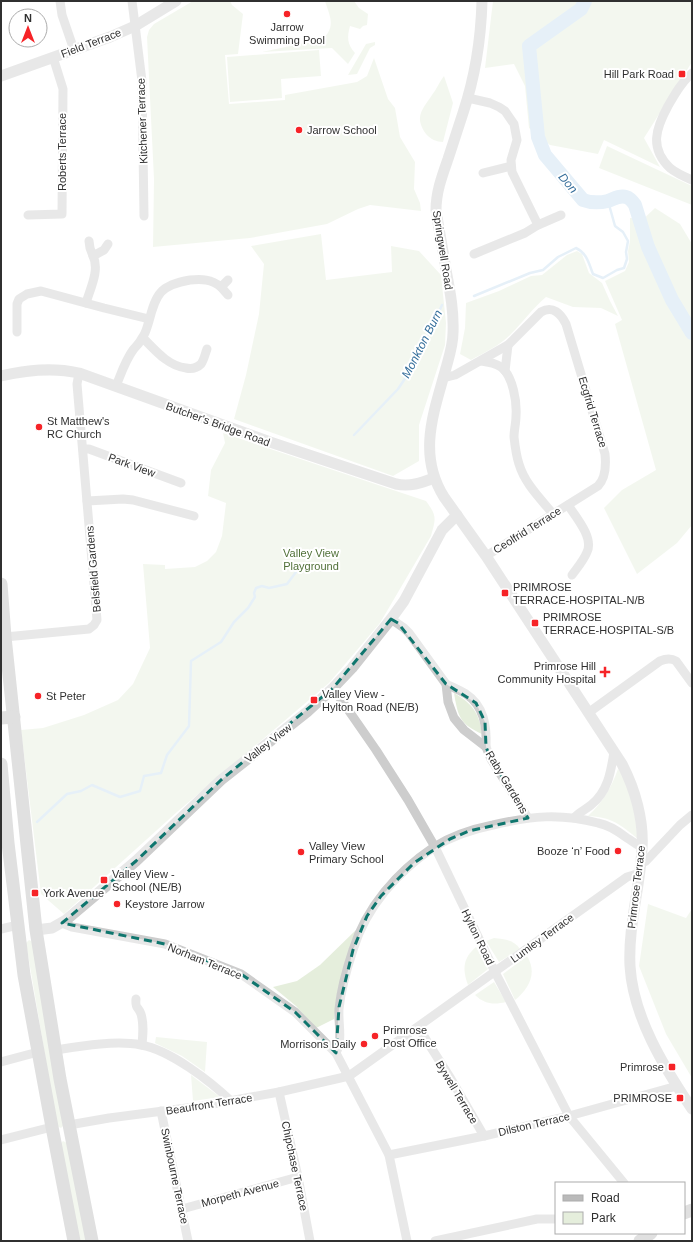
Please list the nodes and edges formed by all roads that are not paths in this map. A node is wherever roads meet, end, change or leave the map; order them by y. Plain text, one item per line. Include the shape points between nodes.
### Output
1 (60, 1) edge
2 (132, 1) edge
3 (176, 1) edge
4 (482, 1) edge
5 (135, 26) junction
6 (74, 50) junction
7 (53, 57) junction
8 (692, 73) edge
9 (1, 76) edge
10 (468, 98) junction
11 (512, 166) junction
12 (482, 173) dead end
13 (692, 180) edge
14 (28, 215) dead end
15 (561, 215) dead end
16 (144, 216) dead end
17 (538, 225) junction
18 (89, 241) dead end
19 (108, 244) dead end
20 (474, 254) dead end
21 (93, 256) junction
22 (228, 280) dead end
23 (221, 287) junction
24 (228, 295) dead end
25 (86, 303) junction
26 (149, 319) junction
27 (17, 332) dead end
28 (143, 338) junction
29 (508, 345) junction
30 (207, 349) dead end
31 (481, 361) junction
32 (200, 364) junction
33 (208, 370) dead end
34 (505, 371) junction
35 (78, 373) junction
36 (1, 376) edge
37 (444, 378) junction
38 (116, 386) junction
39 (83, 449) junction
40 (434, 478) junction
41 (181, 482) dead end
42 (87, 501) junction
43 (568, 505) junction
44 (553, 514) junction
45 (457, 515) junction
46 (194, 516) dead end
47 (485, 554) junction
48 (572, 576) dead end
49 (1, 584) edge
50 (391, 619) junction
51 (3, 637) edge
52 (692, 683) edge
53 (446, 684) junction
54 (333, 688) junction
55 (588, 713) junction
56 (7, 717) edge
57 (486, 747) junction
58 (614, 752) junction
59 (1, 764) edge
60 (692, 815) edge
61 (528, 818) junction
62 (574, 818) junction
63 (435, 847) junction
64 (642, 847) junction
65 (640, 868) junction
66 (62, 923) junction
67 (18, 925) junction
68 (1, 929) edge
69 (36, 930) junction
70 (495, 972) junction
71 (136, 999) dead end
72 (418, 1027) junction
73 (142, 1045) junction
74 (56, 1050) junction
75 (38, 1052) junction
76 (336, 1053) junction
77 (1, 1062) edge
78 (349, 1076) junction
79 (677, 1086) junction
80 (279, 1092) junction
81 (231, 1101) junction
82 (692, 1109) edge
83 (161, 1111) junction
84 (569, 1116) junction
85 (70, 1129) junction
86 (53, 1132) junction
87 (484, 1136) junction
88 (1, 1140) edge
89 (389, 1156) junction
90 (298, 1177) junction
91 (623, 1182) edge
92 (182, 1209) junction
93 (555, 1219) edge
94 (650, 1234) edge
95 (74, 1241) edge
96 (92, 1241) edge
97 (188, 1241) edge
98 (310, 1241) edge
99 (407, 1241) edge
100 (435, 1241) edge
101 (640, 1241) edge

1 - 6 street
2 - 5 street, Kitchener Terrace
3 - 5 street, Field Terrace
4 - 10 street, Springwell Road via 477,55
5 - 6 street, Field Terrace
5 - 16 street, Kitchener Terrace via 142,82
6 - 7 street, Field Terrace
7 - 9 street, Field Terrace
7 - 14 street, Roberts Terrace via 63,89 62,214
8 - 13 street via 680,86 664,113 656,136 659,153 664,161 671,169
10 - 11 street via 499,107 511,118 517,140
10 - 37 street, Springwell Road via 436,196 453,318 453,335
11 - 12 street
11 - 17 street via 515,179
15 - 17 street
17 - 20 street
18 - 21 street
19 - 21 street via 104,250
21 - 25 street via 95,272
22 - 23 street
23 - 24 street
23 - 26 street via 215,282 202,279 168,286 160,291
25 - 26 street
25 - 27 street via 41,291 27,294 19,298 17,304
26 - 28 street
28 - 32 street via 176,366 189,369
28 - 38 street via 132,351
29 - 31 street
29 - 34 street
29 - 43 street, Ecgfrid Terrace via 545,309 557,311 563,318 606,459 601,483
30 - 32 street
31 - 34 street via 493,362
31 - 37 street via 455,376
32 - 33 street
34 - 44 street via 515,401 514,435 519,465 531,488
35 - 36 street, Butcher's Bridge Road via 56,369
35 - 38 street, Butcher's Bridge Road
35 - 39 street, Belsfield Gardens
37 - 40 street, Springwell Road via 430,438 429,453
38 - 40 street, Butcher's Bridge Road via 396,484 414,485
39 - 41 street, Park View
39 - 42 street, Belsfield Gardens
40 - 45 street, Springwell Road
42 - 46 street via 133,500
42 - 51 street, Belsfield Gardens via 97,620 94,625 89,629
43 - 44 street, Ceolfrid Terrace
43 - 48 street via 589,539 588,552
44 - 47 street, Ceolfrid Terrace
45 - 47 street, Primrose Terrace
45 - 50 street, Valley View via 442,530 404,601
47 - 55 street, Primrose Terrace
49 - 51 main road
50 - 53 street, Raby Gardens via 404,628
50 - 54 street, Valley View
51 - 56 main road
52 - 55 street via 676,661 664,659
53 - 57 street, Raby Gardens via 448,702 454,718 464,730
53 - 57 street, Raby Gardens via 466,694 476,703 485,722
54 - 63 street, Hylton Road via 400,787
54 - 66 street, Valley View via 307,712 221,780 136,861
55 - 58 street, Primrose Terrace
56 - 69 main road
57 - 61 street, Raby Gardens
58 - 62 street via 604,791
58 - 64 street, Primrose Terrace via 629,777 633,790 639,813
59 - 67 main road
60 - 65 street, Lumley Terrace
61 - 62 street
61 - 63 street via 469,831
62 - 64 street via 613,828
63 - 70 street, Hylton Road
63 - 76 street via 390,887 374,905 362,927 341,996 340,1039
64 - 65 street, Primrose Terrace
65 - 70 street, Lumley Terrace
65 - 79 street, Primrose Terrace via 630,937 632,980 641,1015
66 - 69 street, Valley View via 52,928
66 - 76 street, Norham Terrace via 165,944 241,974 295,1012
67 - 68 street
67 - 69 main road
67 - 75 main road
69 - 74 main road
70 - 72 street, Lumley Terrace
70 - 84 street, Hylton Road
71 - 73 street via 136,1007 143,1025
72 - 78 street, Lumley Terrace
72 - 87 street, Bywell Terrace
73 - 74 street via 117,1043
73 - 81 street via 178,1061
74 - 85 main road
75 - 77 street
75 - 86 main road
76 - 78 street, Norham Terrace
78 - 80 street, Beaufront Terrace
78 - 89 street, Norham Terrace
79 - 82 street, Primrose Terrace
79 - 84 street, Dilston Terrace
80 - 81 street, Beaufront Terrace
80 - 90 street, Chipchase Terrace
81 - 83 street, Beaufront Terrace
83 - 85 street, Beaufront Terrace via 109,1118
83 - 92 street, Swinbourne Terrace
84 - 87 street, Dilston Terrace
84 - 91 street, Hylton Road
85 - 86 main road
85 - 96 main road
86 - 88 street
86 - 95 main road
87 - 89 street, Dilston Terrace
89 - 99 street, Norham Terrace
90 - 92 street, Morpeth Avenue
90 - 98 street, Chipchase Terrace
92 - 97 street, Swinbourne Terrace
93 - 100 street via 537,1219
94 - 101 main road

